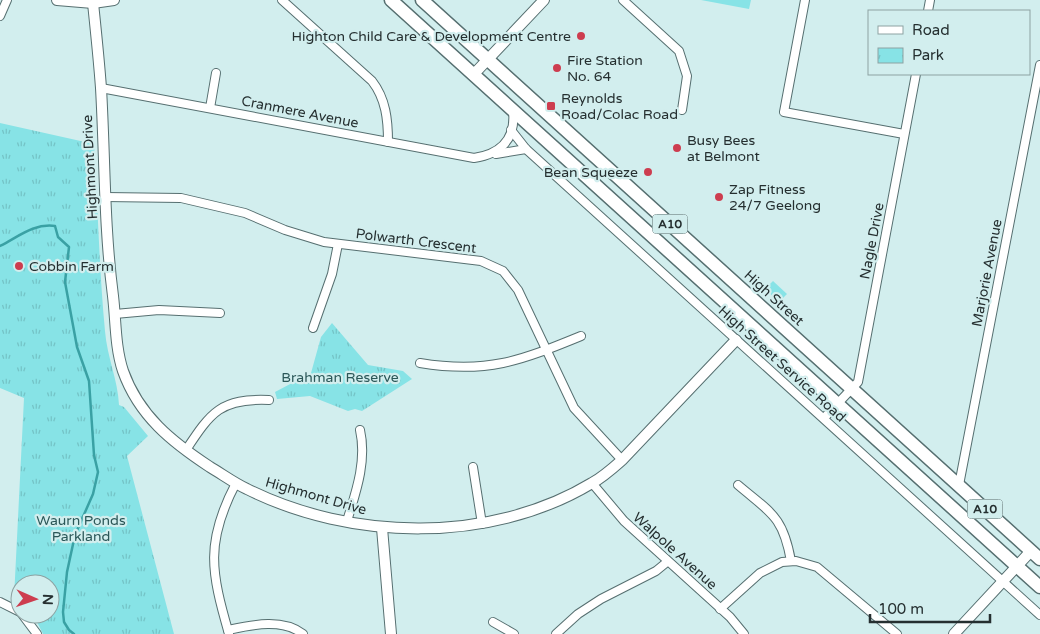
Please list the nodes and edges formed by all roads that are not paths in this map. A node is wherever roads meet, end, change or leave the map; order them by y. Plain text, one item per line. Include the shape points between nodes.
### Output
1 (7, 0) edge
2 (57, 0) edge
3 (114, 0) edge
4 (282, 0) edge
5 (391, 0) edge
6 (422, 0) edge
7 (544, 0) edge
8 (623, 0) edge
9 (805, 0) edge
10 (94, 4) junction
11 (0, 16) edge
12 (487, 60) junction
13 (1040, 65) edge
14 (216, 73) dead end
15 (473, 75) junction
16 (916, 75) edge
17 (101, 88) junction
18 (210, 108) junction
19 (682, 110) dead end
20 (513, 111) junction
21 (511, 130) junction
22 (904, 134) junction
23 (388, 142) junction
24 (526, 149) junction
25 (494, 154) junction
26 (105, 197) junction
27 (338, 244) junction
28 (115, 314) junction
29 (220, 314) dead end
30 (313, 328) dead end
31 (581, 336) dead end
32 (736, 340) junction
33 (546, 350) junction
34 (420, 363) dead end
35 (852, 389) junction
36 (269, 400) dead end
37 (837, 404) junction
38 (824, 418) junction
39 (360, 430) dead end
40 (186, 450) junction
41 (622, 460) junction
42 (473, 467) dead end
43 (236, 483) junction
44 (592, 483) junction
45 (738, 485) dead end
46 (959, 485) junction
47 (347, 521) junction
48 (482, 524) junction
49 (382, 528) junction
50 (1036, 555) edge
51 (791, 560) junction
52 (667, 562) junction
53 (1017, 566) junction
54 (1002, 582) junction
55 (1040, 587) edge
56 (720, 609) junction
57 (1040, 615) edge
58 (493, 622) dead end
59 (29, 624) edge
60 (228, 632) edge
61 (37, 634) edge
62 (303, 634) edge
63 (391, 634) edge
64 (514, 634) edge
65 (556, 634) edge
66 (744, 634) edge
67 (897, 634) edge
68 (954, 634) edge

1 - 11 street
2 - 10 street
3 - 10 street
4 - 23 street via 378,88 386,110
5 - 15 highway, A10
6 - 12 highway, A10
7 - 12 street
8 - 19 street via 678,51 686,76
9 - 22 street via 784,112
10 - 17 street, Highmont Drive
12 - 15 street
12 - 35 highway, High Street / A10
13 - 46 street, Marjorie Avenue
14 - 18 street
15 - 20 highway, A10
16 - 22 street, Nagle Drive
17 - 18 street, Cranmere Avenue
17 - 26 street, Highmont Drive
18 - 23 street, Cranmere Avenue
20 - 21 street
20 - 37 highway, A10
21 - 24 street, High Street Service Road
21 - 25 street via 505,143
22 - 35 street, Nagle Drive via 858,382
23 - 25 street, Cranmere Avenue via 464,157
24 - 25 street, Cranmere Avenue
24 - 32 street, High Street Service Road
26 - 27 street, Polwarth Crescent via 160,197 208,203 245,213 304,236
26 - 28 street, Highmont Drive
27 - 30 street via 332,274
27 - 33 street, Polwarth Crescent via 464,258 493,265 511,279 518,290
28 - 29 street via 159,310
28 - 40 street, Highmont Drive via 117,348 131,389 151,421
31 - 33 street
32 - 38 street, High Street Service Road
32 - 41 street, Highmont Drive
33 - 34 street via 480,368
33 - 41 street, Polwarth Crescent via 574,408
35 - 37 street, Nagle Drive
35 - 46 highway, High Street / A10
36 - 40 street via 244,399 224,405 204,424
37 - 38 street
37 - 53 highway, A10
38 - 54 street, High Street Service Road
39 - 47 street via 364,447
40 - 43 street, Highmont Drive
41 - 44 street, Highmont Drive
42 - 48 street
43 - 47 street, Highmont Drive via 286,505
43 - 60 street via 218,520 214,547 215,576
44 - 48 street, Highmont Drive via 532,510
44 - 52 street, Walpole Avenue via 624,521
45 - 51 street via 779,522
46 - 50 highway, High Street / A10
47 - 49 street, Highmont Drive
48 - 49 street, Highmont Drive
49 - 63 street
50 - 53 street
51 - 56 street via 760,573
51 - 67 street via 816,567
52 - 56 street, Walpole Avenue
52 - 65 street via 578,614
53 - 54 street
53 - 55 highway, A10
54 - 57 street, High Street Service Road
54 - 68 street
56 - 66 street, Walpole Avenue
58 - 64 street
59 - 61 street
60 - 62 street via 254,624 295,628

